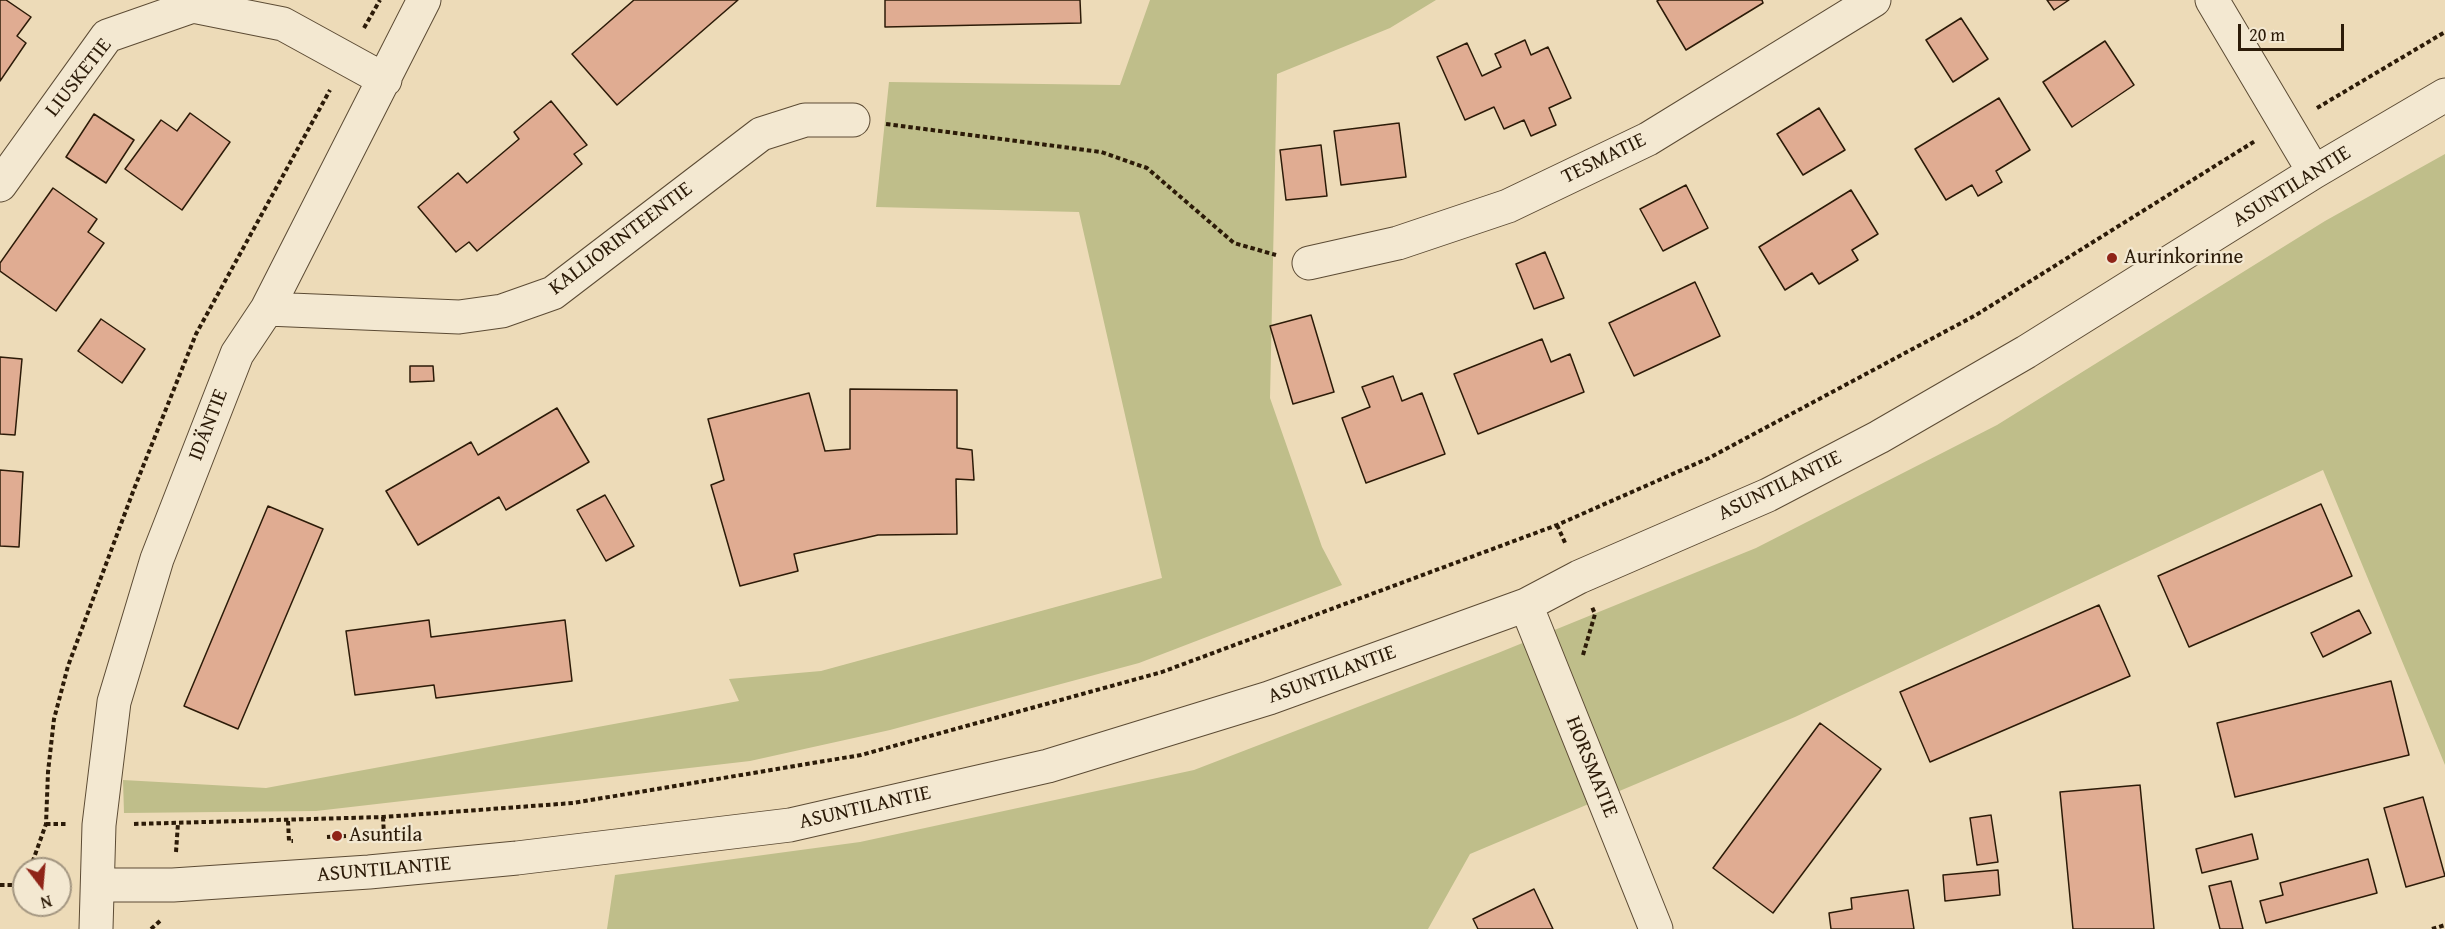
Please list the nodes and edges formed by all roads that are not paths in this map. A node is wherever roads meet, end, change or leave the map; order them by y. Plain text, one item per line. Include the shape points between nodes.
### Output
1 (424, 0) edge
2 (1874, 0) edge
3 (2212, 0) edge
4 (385, 80) junction
5 (2445, 95) edge
6 (853, 120) road end
7 (2314, 172) junction
8 (0, 184) edge
9 (1309, 263) road end
10 (267, 309) junction
11 (1526, 604) junction
12 (98, 885) junction
13 (96, 929) edge
14 (1656, 929) edge

1 - 4 street, IDÄNTIE
2 - 9 street, TESMATIE via 1648,139 1508,206 1398,243
3 - 7 street
4 - 8 street, LIUSKETIE via 283,24 193,6 107,36
4 - 10 street, IDÄNTIE
5 - 7 street, ASUNTILANTIE
6 - 10 street, KALLIORINTEENTIE via 806,120 761,134 554,293 502,311 459,317
7 - 11 street, ASUNTILANTIE via 2133,287 1879,437 1768,495
10 - 12 street, IDÄNTIE via 237,354 157,559 114,702 99,825
11 - 12 street, ASUNTILANTIE via 1269,698 1048,766 790,825 369,872 173,885
11 - 14 street, HORSMATIE
12 - 13 street, IDÄNTIE

